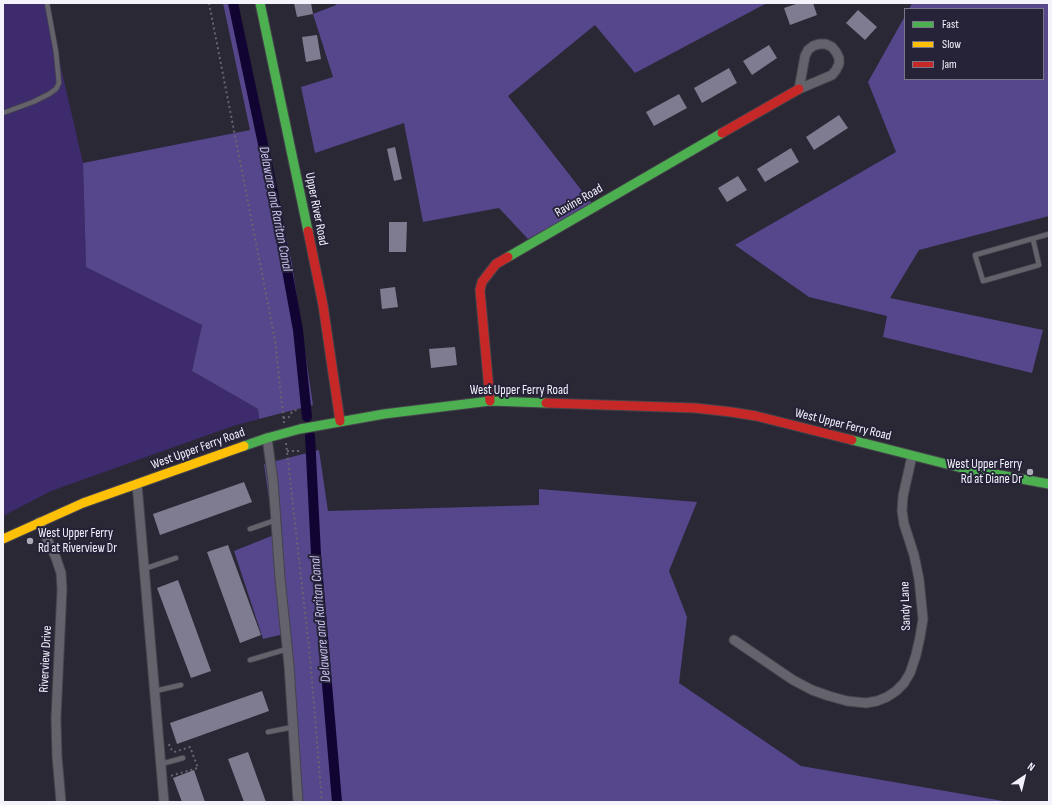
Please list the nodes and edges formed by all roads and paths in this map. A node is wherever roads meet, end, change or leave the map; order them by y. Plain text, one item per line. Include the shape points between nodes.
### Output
1 (47, 3) edge
2 (209, 3) edge
3 (260, 3) edge
4 (799, 89) junction
5 (3, 113) edge
6 (1049, 234) edge
7 (1032, 239) junction
8 (490, 401) junction
9 (298, 409) dead end
10 (340, 421) junction
11 (267, 438) junction
12 (301, 451) dead end
13 (912, 456) junction
14 (137, 484) junction
15 (1049, 484) edge
16 (276, 520) junction
17 (39, 522) junction
18 (250, 529) dead end
19 (3, 539) edge
20 (176, 558) dead end
21 (144, 569) junction
22 (734, 640) dead end
23 (287, 649) junction
24 (250, 660) dead end
25 (182, 685) dead end
26 (155, 691) junction
27 (293, 727) junction
28 (268, 732) dead end
29 (183, 758) dead end
30 (161, 764) junction
31 (62, 802) edge
32 (164, 802) edge
33 (298, 802) edge
34 (322, 802) edge

1 - 5 lane via 59,83 49,94
2 - 9 path via 275,340 284,418
3 - 10 main road, Upper River Road via 322,305
4 - 4 street, Ravine Road via 832,75 836,70 839,58 832,47 819,44 808,50
4 - 8 main road, Ravine Road via 496,264 482,282 480,290
6 - 7 lane
7 - 7 lane via 975,255 983,281 1039,265
8 - 10 main road, West Upper Ferry Road
8 - 13 main road, West Upper Ferry Road via 695,408 731,412 756,416
10 - 11 main road, West Upper Ferry Road
11 - 14 main road, West Upper Ferry Road
11 - 16 street
12 - 34 path via 287,451 310,657
13 - 15 main road, West Upper Ferry Road
13 - 22 street, Sandy Lane via 902,511 919,579 922,619 916,656 907,678 896,691 887,697 866,703 829,696 793,680
14 - 17 main road, West Upper Ferry Road
14 - 21 street
16 - 18 lane
16 - 23 street
17 - 19 main road, West Upper Ferry Road
17 - 31 street, Riverview Drive via 56,558 62,589 56,718
20 - 21 lane
21 - 26 street
23 - 24 lane
23 - 27 street
25 - 26 lane
26 - 30 street
27 - 28 lane
27 - 33 street
29 - 30 lane
30 - 32 street

